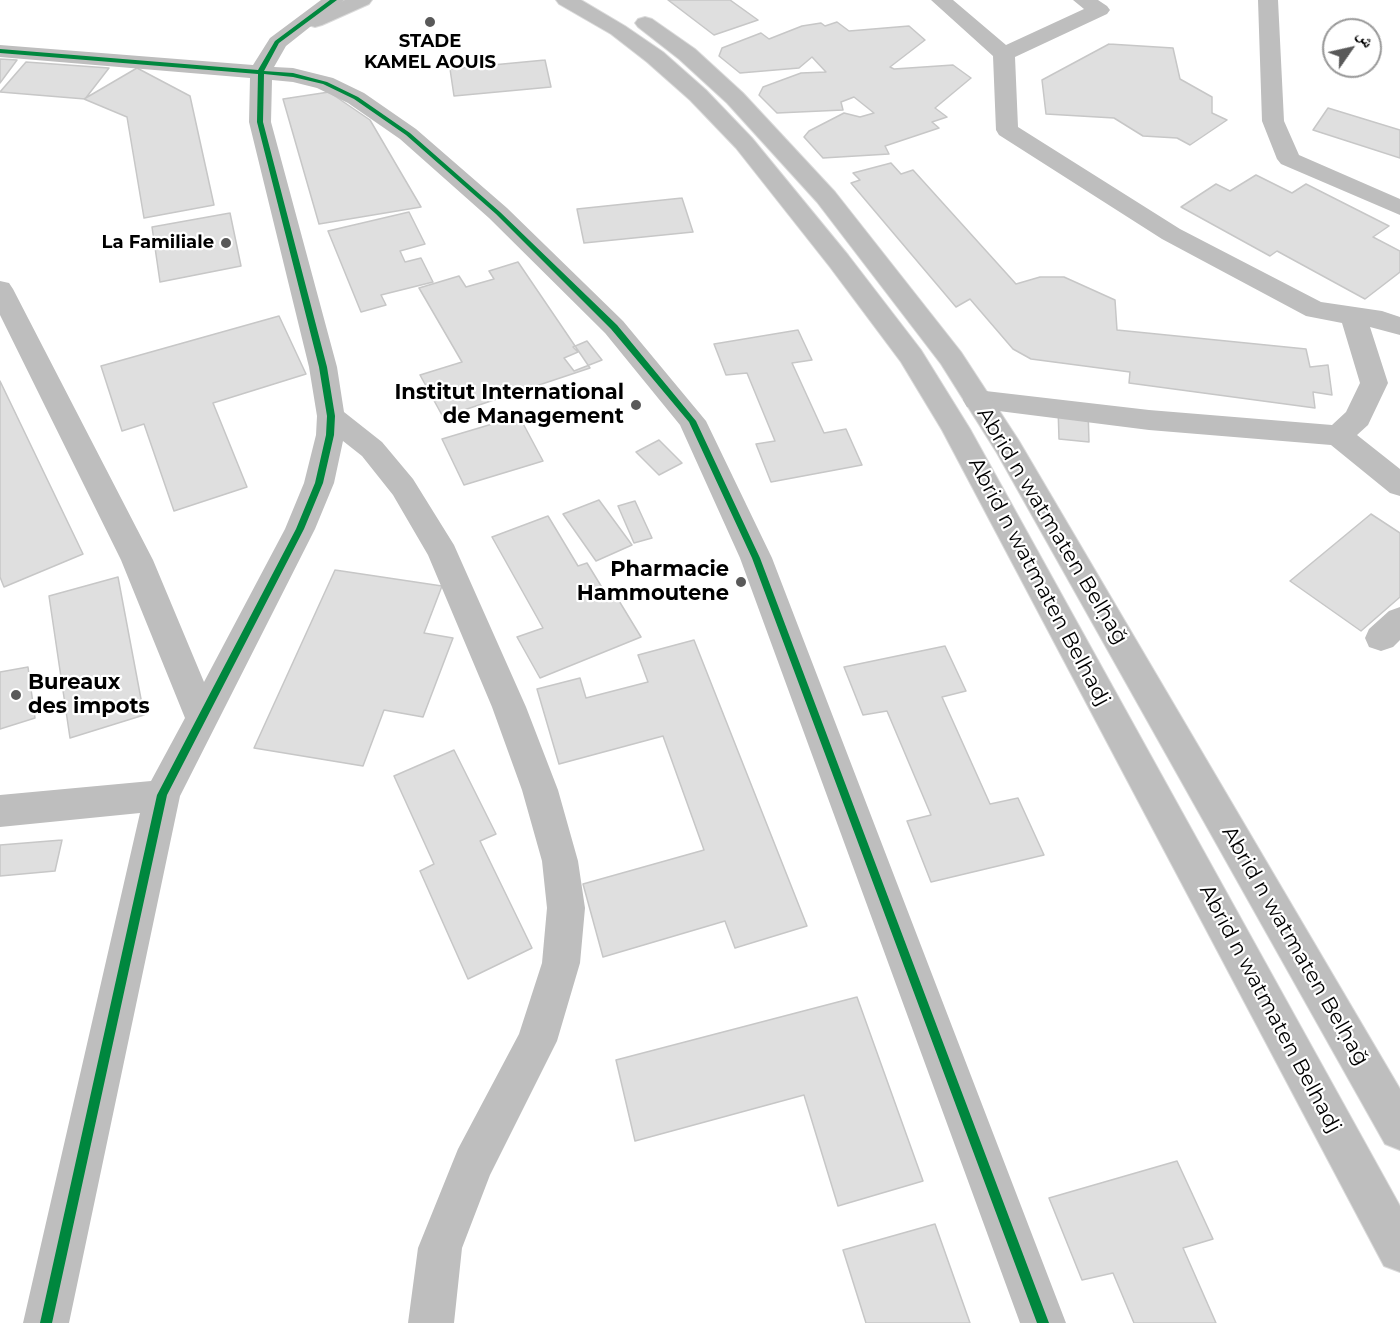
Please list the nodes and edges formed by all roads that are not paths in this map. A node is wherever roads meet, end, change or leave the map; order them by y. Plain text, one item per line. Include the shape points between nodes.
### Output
1 (334, 0) edge
2 (351, 0) edge
3 (362, 0) edge
4 (566, 0) edge
5 (606, 0) edge
6 (941, 0) edge
7 (1083, 0) edge
8 (1268, 0) edge
9 (311, 13) edge
10 (0, 51) edge
11 (1004, 54) junction
12 (261, 71) junction
13 (1400, 208) edge
14 (0, 289) edge
15 (1353, 315) junction
16 (1400, 326) edge
17 (977, 400) junction
18 (331, 416) junction
19 (1338, 436) junction
20 (1400, 485) edge
21 (202, 720) junction
22 (162, 795) junction
23 (0, 811) edge
24 (1400, 1129) edge
25 (1400, 1250) edge
26 (46, 1323) edge
27 (431, 1323) edge
28 (1042, 1323) edge

1 - 9 street
2 - 9 street
3 - 9 street
4 - 25 street, Abrid n watmaten Belhadj via 656,57 698,95 744,143 911,356 956,429
5 - 17 street, Abrid n watmaten Belḥaǧ via 687,54 735,98 826,196 944,349
6 - 11 street
7 - 11 street via 1100,9
8 - 13 street via 1273,121 1289,159
9 - 12 street via 277,42
10 - 12 street
11 - 15 street via 1007,130 1171,234 1315,310
12 - 18 street via 260,122 323,367
12 - 28 street via 325,83 356,98 408,134 498,213 614,327 692,421 756,558
14 - 21 street via 137,560
15 - 16 street
15 - 19 street via 1374,383 1358,418
17 - 19 street
17 - 24 street, Abrid n watmaten Belḥaǧ via 1009,448
18 - 21 street via 319,483 300,529
18 - 27 street via 372,449 403,487 443,553 540,790 560,861 566,908 561,963 537,1041 472,1164 440,1248
19 - 20 street
21 - 22 street
22 - 23 street
22 - 26 street

